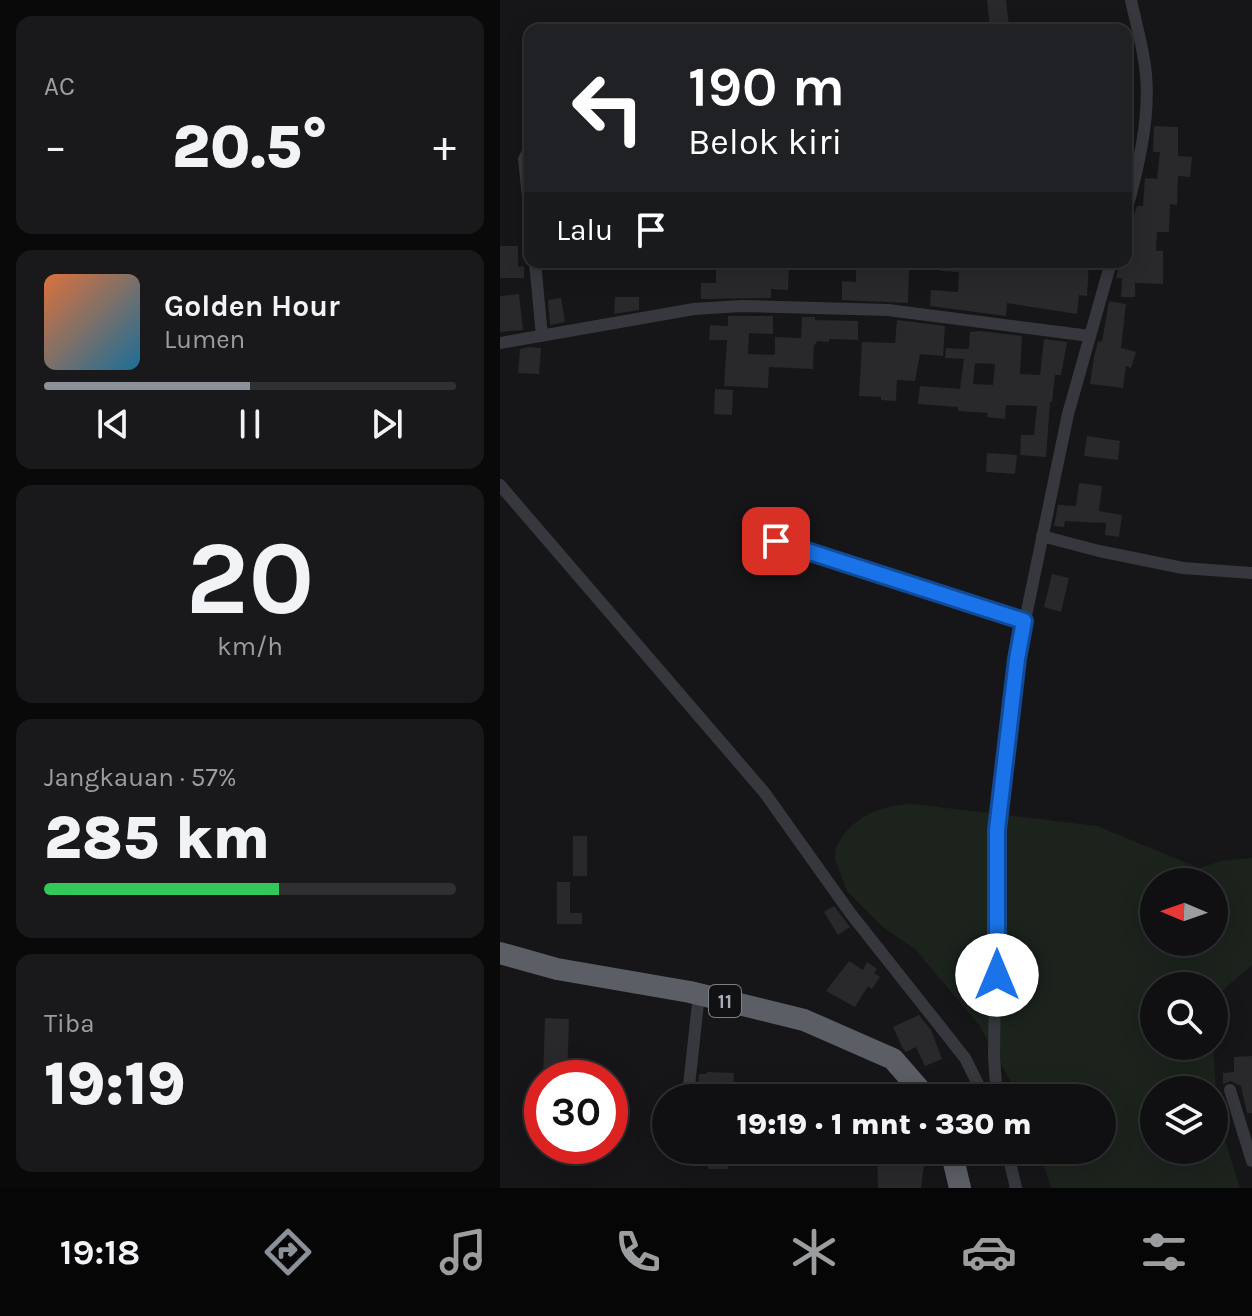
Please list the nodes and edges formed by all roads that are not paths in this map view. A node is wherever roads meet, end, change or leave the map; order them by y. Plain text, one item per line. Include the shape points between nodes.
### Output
1 (1131, 0) edge
2 (1132, 188) edge
3 (536, 268) edge
4 (1109, 268) edge
5 (542, 336) junction
6 (1090, 336) junction
7 (500, 343) edge
8 (500, 485) edge
9 (1042, 536) junction
10 (776, 541) dead end
11 (1252, 573) edge
12 (1024, 621) junction
13 (500, 953) edge
14 (699, 994) junction
15 (689, 1084) edge
16 (915, 1084) edge
17 (978, 1084) edge
18 (996, 1084) edge
19 (1230, 1090) dead end
20 (1252, 1161) edge
21 (954, 1164) edge
22 (1010, 1164) edge
23 (960, 1188) edge
24 (1016, 1188) edge

1 - 2 street via 1146,73 1146,106
3 - 5 street
4 - 6 street
5 - 6 street via 694,309 742,306 888,310
5 - 7 street
6 - 9 street
8 - 17 street via 764,792 851,914 965,1058
9 - 11 street via 1183,568
9 - 12 street
10 - 12 street
12 - 18 street via 997,830
13 - 14 highway, 11 via 557,969
14 - 15 street
14 - 16 highway, 11 via 804,1020 855,1040 893,1059
19 - 20 street
21 - 23 highway
22 - 24 street

